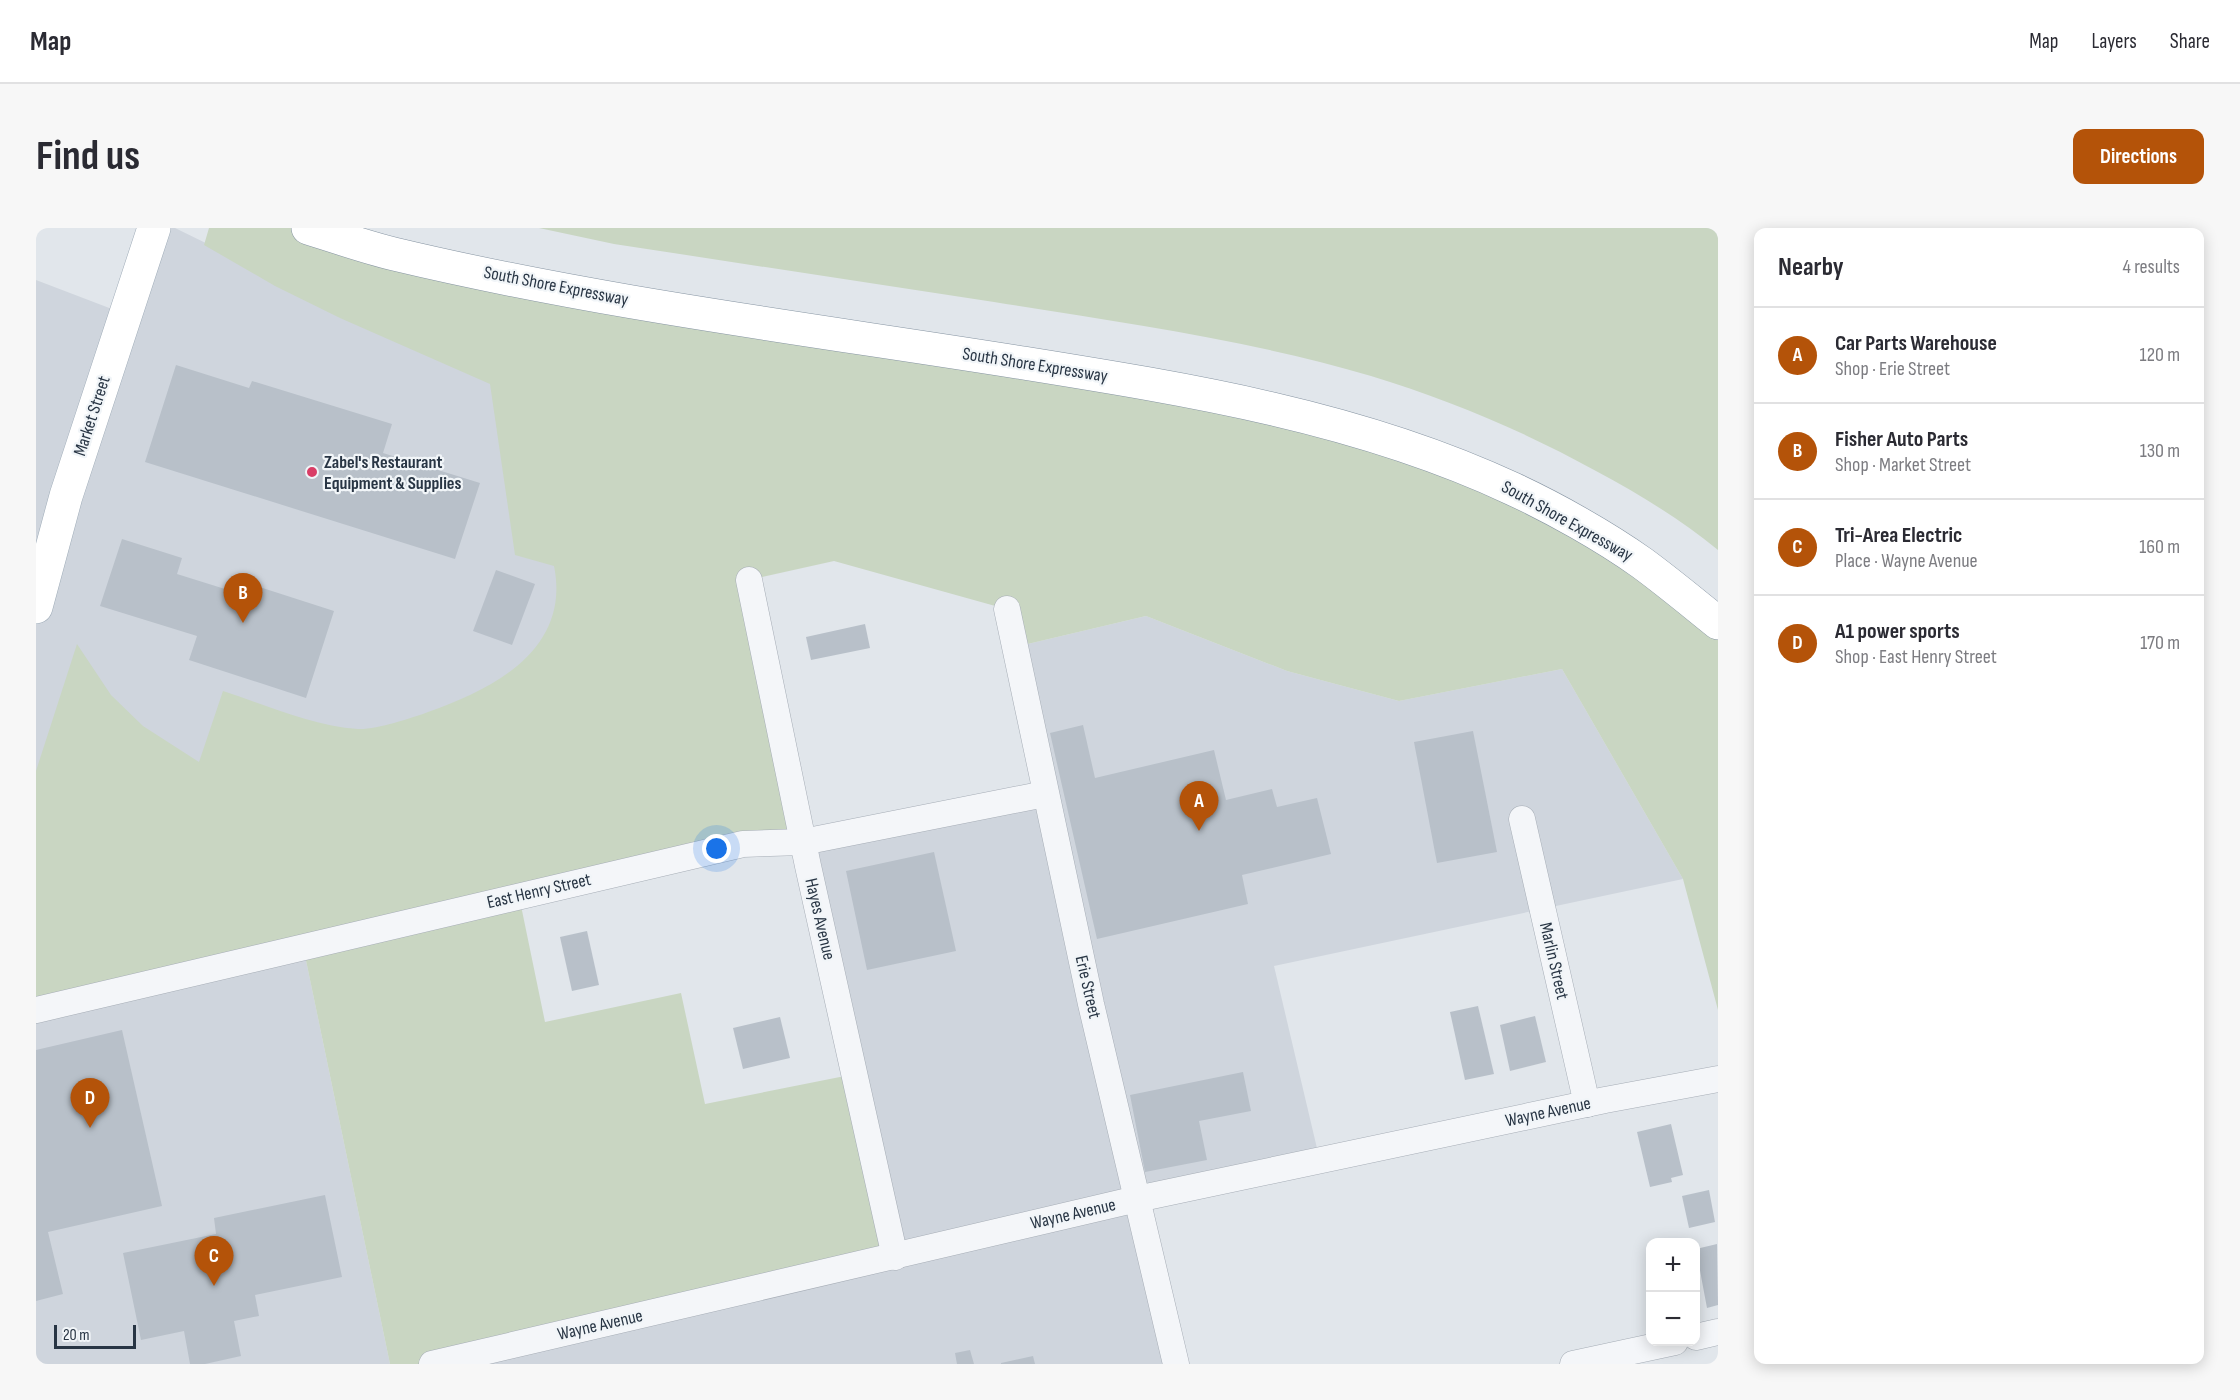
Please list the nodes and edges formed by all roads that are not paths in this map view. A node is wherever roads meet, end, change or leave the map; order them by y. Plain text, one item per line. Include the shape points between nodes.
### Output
1 (154, 228) edge
2 (308, 228) edge
3 (748, 580) dead end
4 (36, 607) edge
5 (1006, 609) dead end
6 (1718, 622) edge
7 (1045, 794) junction
8 (1522, 819) dead end
9 (803, 842) junction
10 (36, 1010) edge
11 (1718, 1079) edge
12 (1587, 1104) junction
13 (1137, 1199) junction
14 (895, 1257) junction
15 (1718, 1332) edge
16 (1700, 1336) edge
17 (1653, 1346) edge
18 (432, 1364) edge
19 (1176, 1364) edge
20 (1573, 1364) edge

1 - 4 main road, Market Street via 66,496
2 - 6 main road, South Shore Expressway via 392,253 597,296 1123,379 1335,424 1456,464 1552,508 1640,561
3 - 9 street, Hayes Avenue
5 - 7 street, Erie Street
7 - 9 street, East Henry Street
7 - 13 street, Erie Street
8 - 12 street, Marlin Street
9 - 10 street, East Henry Street via 743,844
9 - 14 street, Hayes Avenue
11 - 12 street, Wayne Avenue
12 - 13 street, Wayne Avenue
13 - 14 street, Wayne Avenue
13 - 19 street, Erie Street
14 - 18 street, Wayne Avenue
15 - 16 street
17 - 20 street

